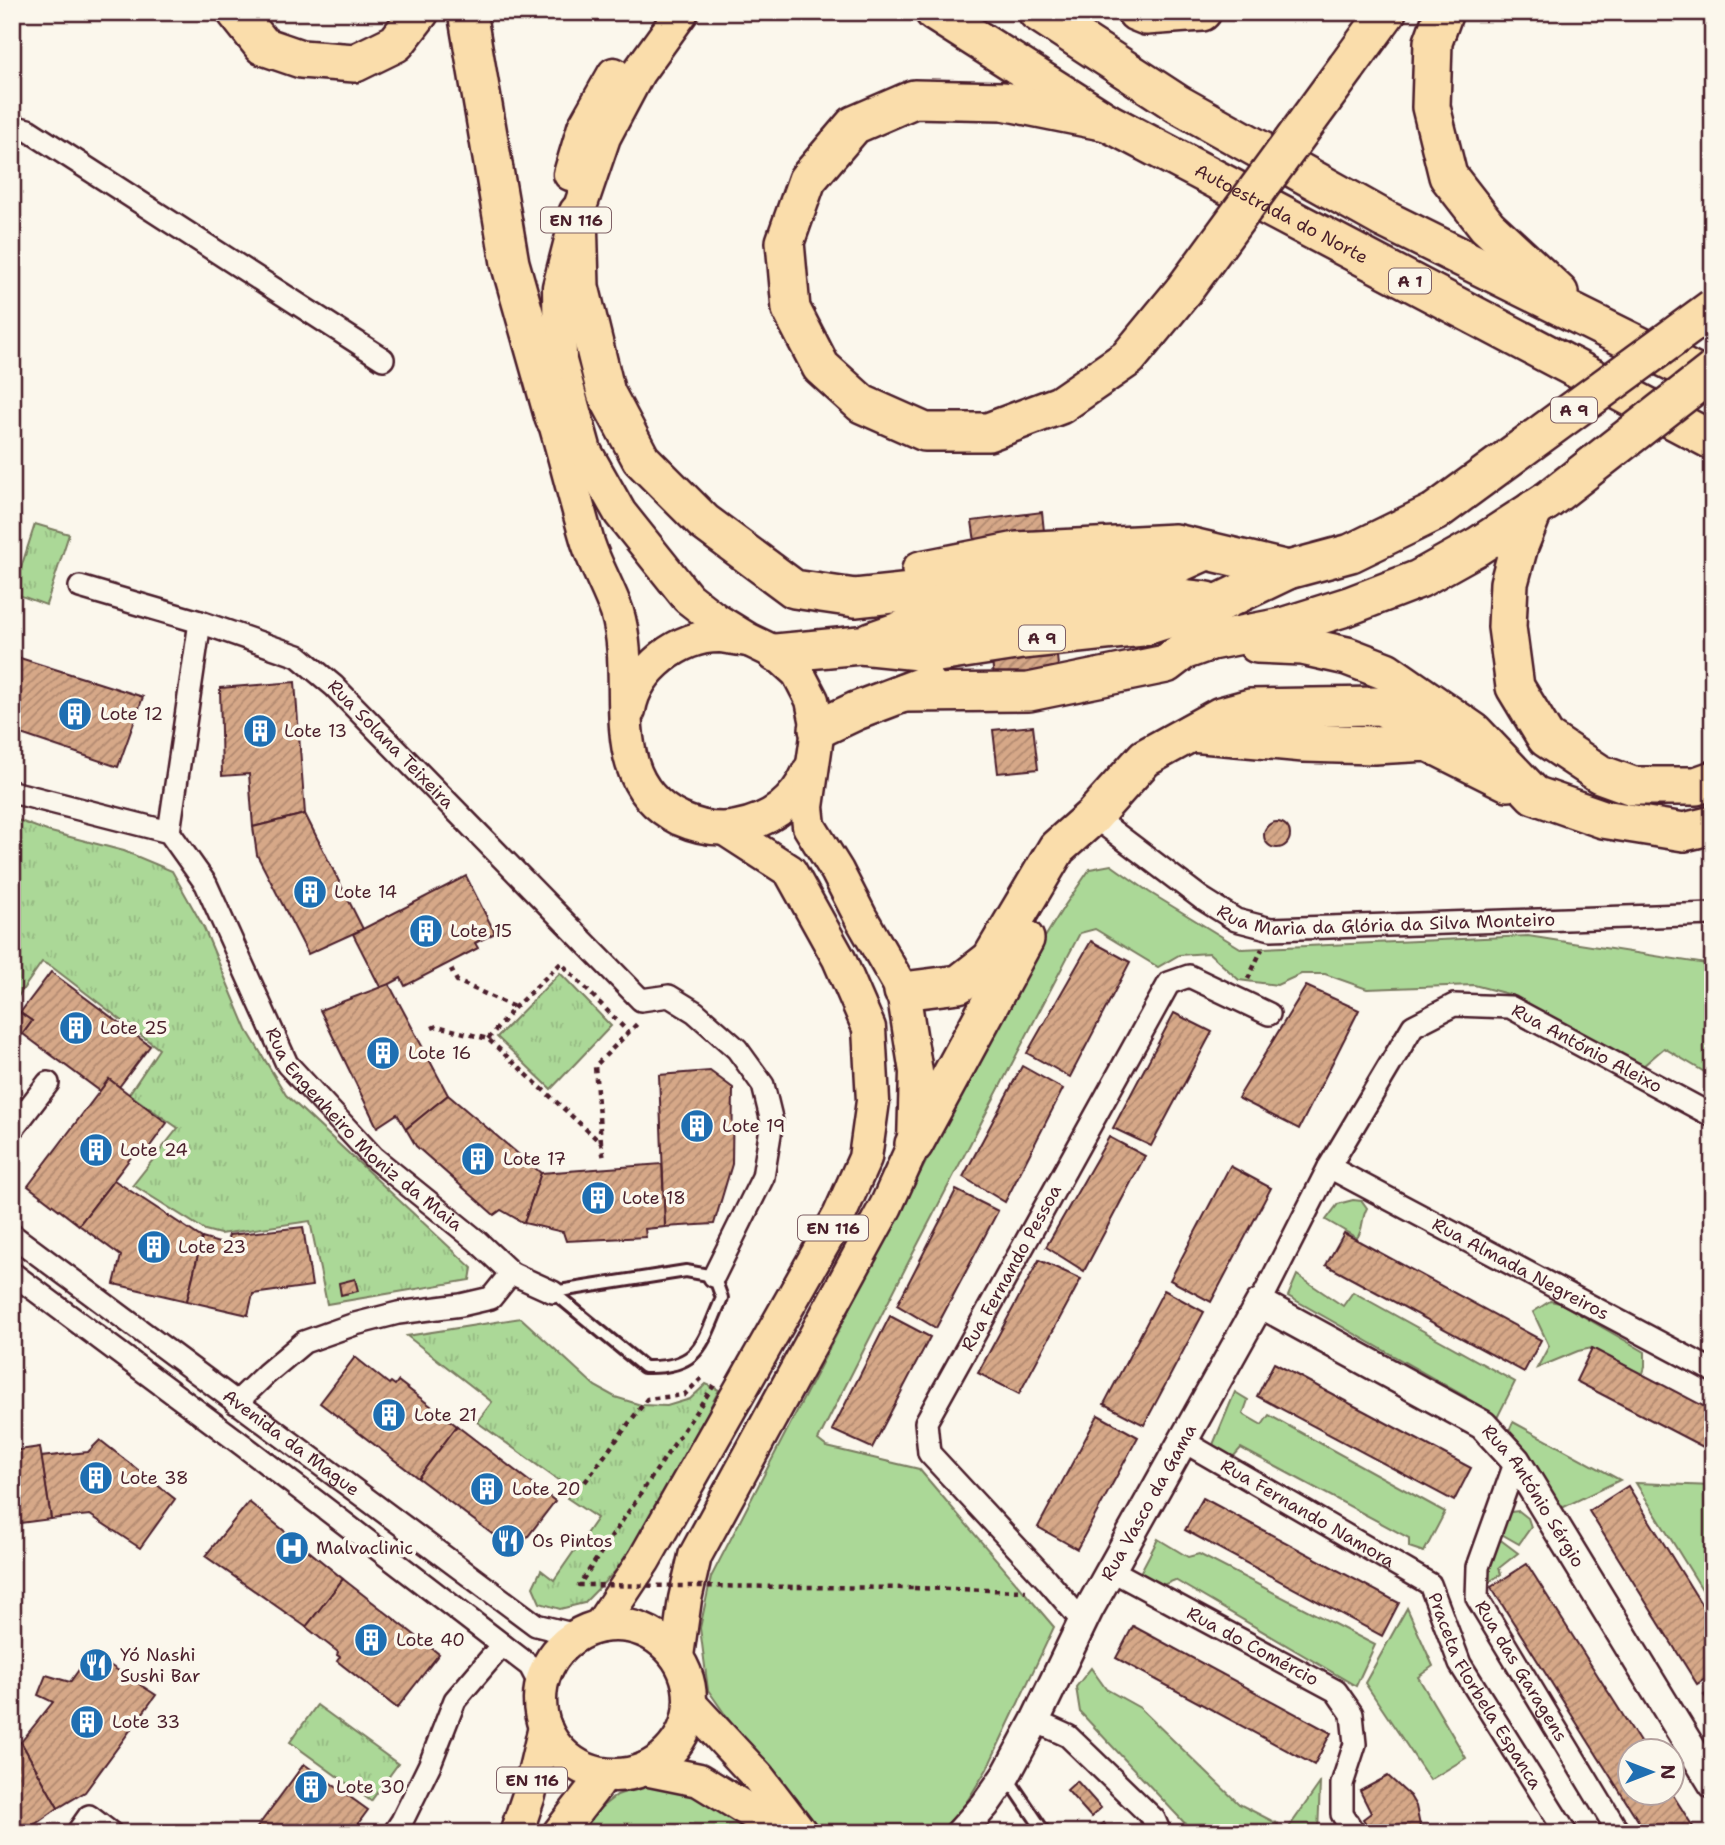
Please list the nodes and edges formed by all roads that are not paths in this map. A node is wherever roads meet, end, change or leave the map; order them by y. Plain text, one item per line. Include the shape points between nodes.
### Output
1 (236, 12) edge
2 (420, 12) edge
3 (467, 12) edge
4 (656, 12) edge
5 (682, 12) edge
6 (934, 12) edge
7 (1037, 12) edge
8 (1136, 12) edge
9 (1202, 12) edge
10 (1387, 12) edge
11 (1444, 12) edge
12 (1107, 121) junction
13 (12, 126) edge
14 (578, 213) junction
15 (1713, 308) edge
16 (1591, 322) junction
17 (383, 359) dead end
18 (1713, 371) edge
19 (1713, 382) edge
20 (554, 418) junction
21 (1713, 441) edge
22 (1541, 505) junction
23 (1288, 570) junction
24 (80, 587) dead end
25 (200, 622) junction
26 (762, 646) junction
27 (1197, 646) junction
28 (625, 732) junction
29 (816, 744) junction
30 (1713, 779) edge
31 (12, 792) edge
32 (1534, 795) junction
33 (1093, 816) junction
34 (1713, 825) edge
35 (725, 829) junction
36 (169, 832) junction
37 (1713, 914) edge
38 (903, 991) junction
39 (1269, 1014) dead end
40 (48, 1083) dead end
41 (1713, 1116) edge
42 (12, 1130) edge
43 (914, 1144) junction
44 (1329, 1167) junction
45 (12, 1235) edge
46 (12, 1273) edge
47 (511, 1273) junction
48 (714, 1276) junction
49 (553, 1293) junction
50 (1261, 1303) junction
51 (1713, 1371) edge
52 (236, 1403) junction
53 (1183, 1441) junction
54 (1516, 1461) junction
55 (1111, 1570) junction
56 (1430, 1584) joint
57 (1083, 1622) junction
58 (588, 1630) junction
59 (502, 1645) junction
60 (677, 1656) junction
61 (541, 1687) junction
62 (690, 1704) junction
63 (1035, 1721) junction
64 (544, 1727) junction
65 (645, 1769) junction
66 (604, 1774) junction
67 (1006, 1774) junction
68 (1713, 1784) edge
69 (529, 1795) junction
70 (739, 1804) junction
71 (77, 1833) edge
72 (111, 1833) edge
73 (394, 1833) edge
74 (502, 1833) edge
75 (516, 1833) edge
76 (559, 1833) edge
77 (763, 1833) edge
78 (777, 1833) edge
79 (801, 1833) edge
80 (960, 1833) edge
81 (1045, 1833) edge
82 (1160, 1833) edge
83 (1354, 1833) edge
84 (1566, 1833) edge
85 (1619, 1833) edge

1 - 2 highway via 263,46 302,59 355,63 396,43
3 - 20 highway via 510,263
4 - 20 main road, EN 116 via 584,127 542,273
5 - 14 main road, EN 116 via 638,73 604,137
6 - 12 highway, Autoestrada do Norte / A 1
7 - 16 highway, A 1 via 1178,104 1384,219
8 - 9 highway via 1146,16
10 - 12 highway, bridge via 1184,290 1128,358 1060,405 988,432 925,432 862,404 821,368 791,309 785,243 807,180 854,125 914,99 1003,101
11 - 16 highway via 1433,42 1431,107 1448,176 1487,226
12 - 21 highway, Autoestrada do Norte / A 1
13 - 17 street via 28,130
14 - 23 highway via 580,287 606,393 641,459 704,522 806,568 830,573 890,576 1017,551 1175,543
14 - 26 main road, EN 116 via 559,287 560,361 585,450 620,513 688,598
15 - 23 highway, A 9, bridge via 1435,512 1351,553
16 - 19 highway, A 1
18 - 22 highway, bridge
20 - 28 main road, EN 116 via 589,546 617,613 625,661
22 - 27 highway via 1419,579 1293,623
22 - 30 highway via 1519,546 1509,583 1507,627 1515,687 1546,738 1600,774 1633,786 1696,786
23 - 26 highway, A 9 via 1221,602 1133,593 922,623 860,645
24 - 25 street, Rua Solana Teixeira
25 - 36 street
25 - 48 street, Rua Solana Teixeira via 298,656 334,686 643,1009 669,996 737,1049 763,1085 772,1122 763,1177
26 - 28 main road via 719,636 690,642 664,655 643,676 630,703
26 - 29 main road via 798,673 813,700
27 - 29 highway via 1161,643 962,671 856,710
27 - 32 highway via 1302,646 1386,671 1474,732
28 - 35 main road via 630,763 644,790 659,805 695,825
29 - 35 main road via 802,787 781,809 755,823
29 - 38 main road, EN 116 via 807,807 809,826
31 - 36 street
32 - 33 highway via 1428,742 1414,721 1380,706 1250,708 1221,716 1145,758
32 - 34 highway via 1603,819 1684,832
33 - 37 street, Rua Maria da Glória da Silva Monteiro via 1201,898 1236,920 1271,929
33 - 38 highway via 1057,848 991,960 959,984
33 - 43 highway
35 - 58 main road, EN 116 via 790,871 839,959 869,1028 873,1101 865,1158 839,1216 644,1560
36 - 47 street, Rua Engenheiro Moniz da Maia via 206,884 287,1064 373,1157
38 - 43 main road, EN 116 via 916,1072
39 - 57 street, Rua Fernando Pessoa via 1189,976 1169,983 926,1422 929,1453
40 - 42 street
41 - 44 street, Rua António Aleixo via 1510,1007 1454,1005 1413,1026
43 - 60 main road, EN 116 via 886,1206 695,1556
44 - 50 street, Rua Vasco da Gama
44 - 51 street, Rua Almada Negreiros
45 - 52 street, Avenida da Mague
46 - 59 street, Avenida da Mague
47 - 49 street, Rua Engenheiro Moniz da Maia
47 - 52 street via 491,1298 398,1312 304,1342
48 - 49 lane via 685,1271
48 - 49 lane via 722,1298 701,1347 688,1360 662,1368 644,1367
50 - 53 main road, Rua Vasco da Gama
50 - 54 main road, Rua António Sérgio via 1482,1426
52 - 58 street, Avenida da Mague via 536,1625
53 - 55 main road, Rua Vasco da Gama
53 - 56 street, Rua Fernando Namora
54 - 68 main road, Rua António Sérgio
54 - 85 street, Rua das Garagens via 1478,1567 1477,1598
55 - 57 main road, Rua Vasco da Gama
55 - 83 street, Rua do Comércio via 1336,1691 1352,1714 1355,1744 1342,1784 1342,1814
56 - 84 street, Praceta Florbela Espanca via 1460,1664
57 - 63 main road, Rua Vasco da Gama
58 - 60 main road via 622,1625 643,1629
58 - 61 main road via 559,1649
59 - 61 street, Avenida da Mague via 530,1666
59 - 73 street via 455,1700 430,1764
60 - 62 main road via 688,1679
61 - 64 main road
62 - 65 main road via 677,1743 663,1759
62 - 79 main road via 758,1777
63 - 67 main road, Rua Vasco da Gama
63 - 82 street via 1068,1736 1154,1819
64 - 66 main road via 568,1759
64 - 69 main road, EN 116
65 - 66 main road via 625,1775
65 - 70 main road via 699,1780
66 - 76 main road, EN 116
67 - 80 main road, Rua Vasco da Gama
67 - 81 lane
69 - 74 main road
69 - 75 main road, EN 116
70 - 77 main road
70 - 78 main road
71 - 72 street via 89,1816

